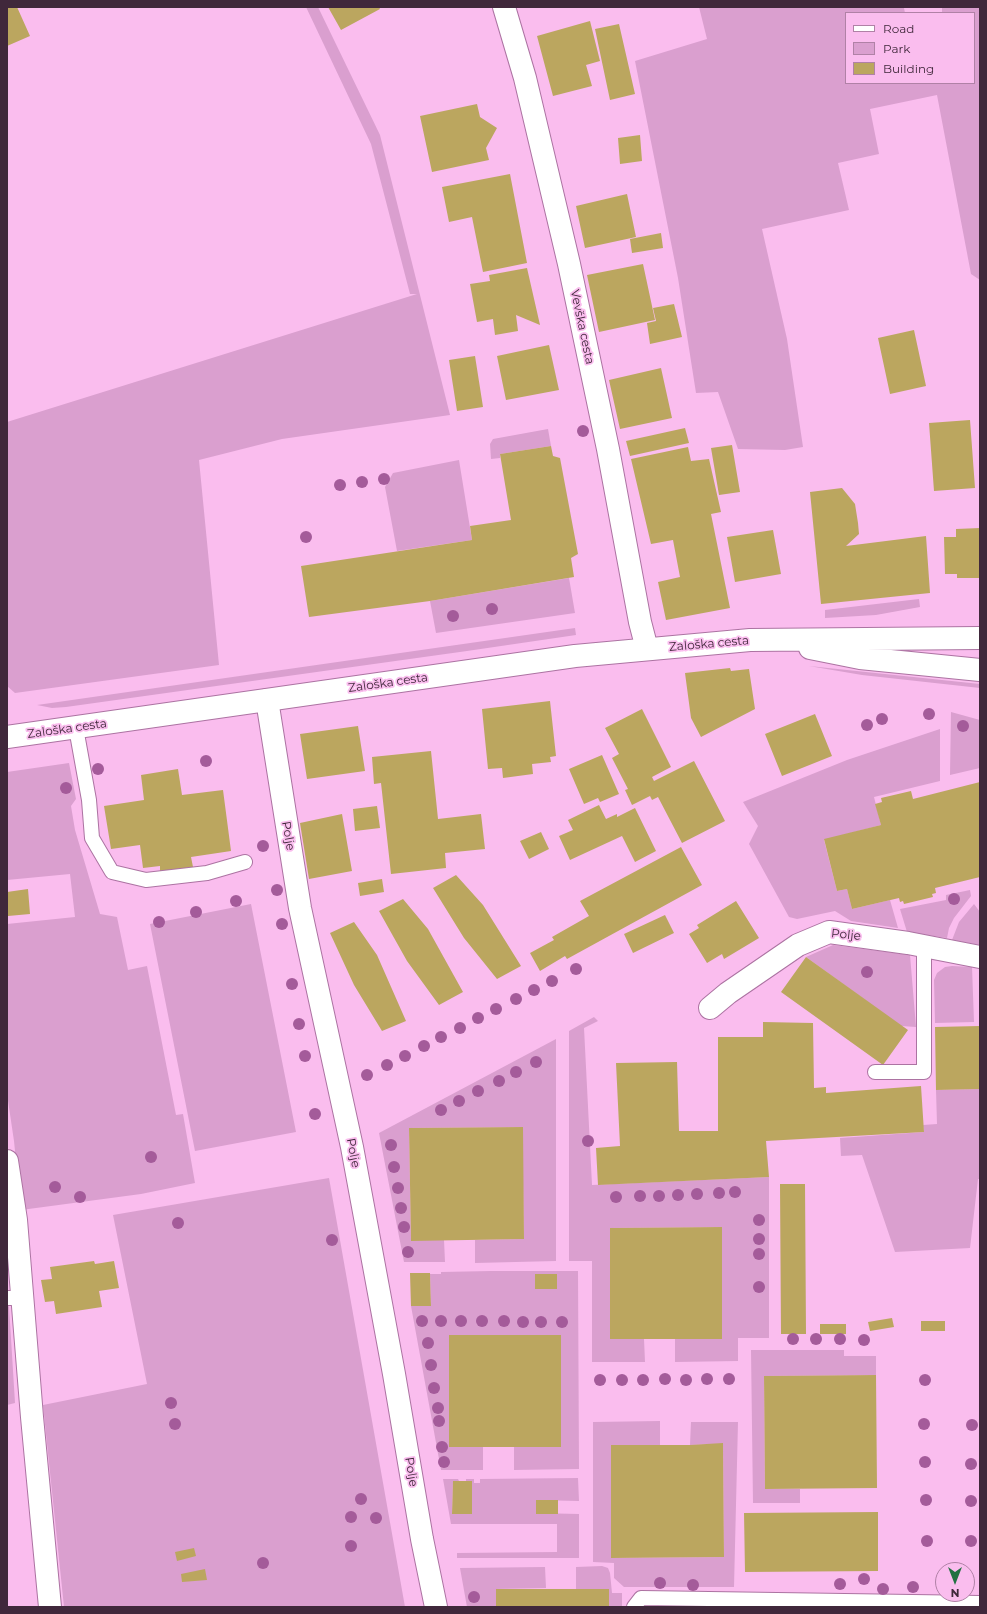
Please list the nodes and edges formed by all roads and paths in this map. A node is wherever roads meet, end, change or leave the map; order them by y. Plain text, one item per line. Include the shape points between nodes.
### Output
1 (504, 7) edge
2 (980, 638) edge
3 (770, 640) junction
4 (647, 649) junction
5 (980, 670) edge
6 (267, 700) junction
7 (76, 728) junction
8 (7, 737) edge
9 (245, 862) dead end
10 (924, 946) junction
11 (980, 957) edge
12 (710, 1008) dead end
13 (875, 1072) dead end
14 (7, 1161) edge
15 (14, 1298) edge
16 (980, 1603) edge
17 (50, 1607) edge
18 (436, 1607) edge
19 (634, 1607) edge

1 - 4 street, Vevška cesta via 525,78 569,264
2 - 3 street, Zaloška cesta
3 - 4 street, Zaloška cesta via 715,642
3 - 5 street, Zaloška cesta via 860,658
4 - 6 street, Zaloška cesta via 575,656
6 - 7 street, Zaloška cesta
6 - 18 street, Polje via 300,908 352,1147
7 - 8 street, Zaloška cesta
7 - 9 lane via 89,800 92,838 112,872 146,880 208,873
10 - 11 street, Polje
10 - 12 street, Polje via 829,932 798,945
10 - 13 lane via 924,1072
14 - 15 street via 16,1220
15 - 17 street
16 - 19 lane via 641,1598

